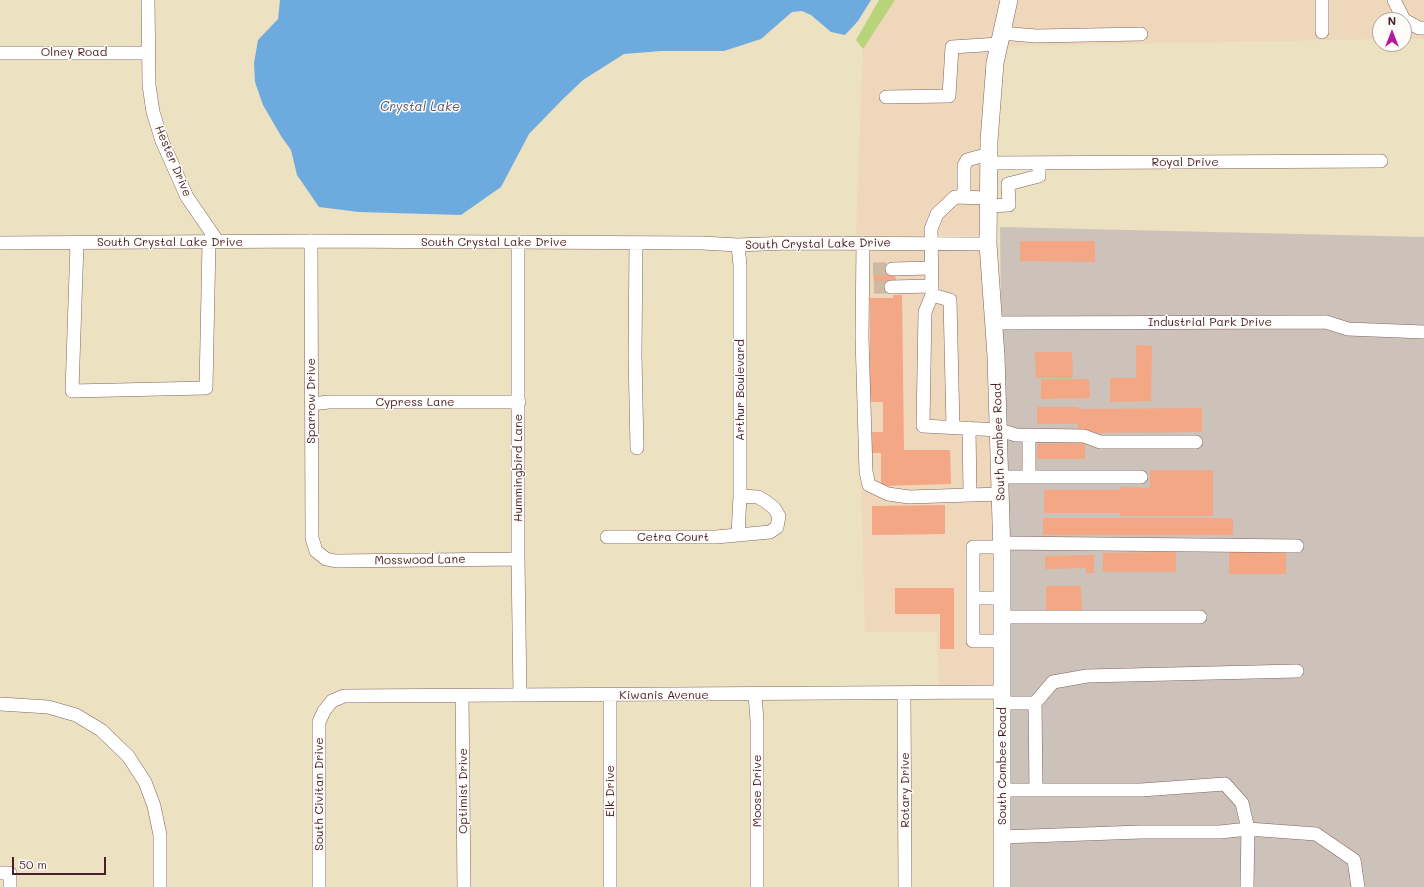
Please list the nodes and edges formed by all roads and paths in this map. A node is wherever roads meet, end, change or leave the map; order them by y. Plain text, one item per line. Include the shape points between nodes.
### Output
1 (148, 0) edge
2 (1009, 0) edge
3 (1322, 0) edge
4 (1394, 0) edge
5 (1424, 28) edge
6 (1322, 32) dead end
7 (1141, 34) dead end
8 (1000, 39) junction
9 (148, 52) junction
10 (0, 53) edge
11 (886, 97) dead end
12 (988, 159) junction
13 (1381, 162) dead end
14 (1040, 163) junction
15 (964, 197) junction
16 (988, 202) junction
17 (311, 241) junction
18 (77, 242) junction
19 (213, 242) junction
20 (518, 242) junction
21 (863, 242) junction
22 (0, 243) edge
23 (636, 243) junction
24 (930, 243) junction
25 (988, 244) junction
26 (738, 245) junction
27 (863, 257) junction
28 (931, 268) junction
29 (873, 269) dead end
30 (892, 269) tunnel mouth
31 (891, 287) tunnel mouth
32 (932, 291) junction
33 (994, 323) junction
34 (1424, 332) edge
35 (519, 402) junction
36 (311, 404) junction
37 (953, 427) junction
38 (968, 428) junction
39 (998, 430) junction
40 (1029, 435) junction
41 (1196, 442) dead end
42 (637, 448) dead end
43 (1029, 477) junction
44 (1141, 477) dead end
45 (1000, 485) junction
46 (970, 495) junction
47 (740, 496) junction
48 (738, 535) junction
49 (607, 537) dead end
50 (1002, 545) junction
51 (1297, 546) dead end
52 (323, 557) joint
53 (518, 560) junction
54 (973, 598) junction
55 (1002, 598) junction
56 (1002, 617) junction
57 (1200, 617) dead end
58 (1002, 641) junction
59 (1297, 671) dead end
60 (904, 693) junction
61 (520, 695) junction
62 (610, 695) junction
63 (755, 695) junction
64 (462, 696) junction
65 (1002, 698) junction
66 (1035, 703) junction
67 (0, 704) edge
68 (329, 705) joint
69 (1002, 790) junction
70 (1036, 790) junction
71 (1248, 829) junction
72 (1002, 837) junction
73 (0, 873) edge
74 (10, 887) edge
75 (160, 887) edge
76 (318, 887) edge
77 (464, 887) edge
78 (610, 887) edge
79 (757, 887) edge
80 (905, 887) edge
81 (1002, 887) edge
82 (1247, 887) edge
83 (1358, 887) edge

1 - 9 street, Hester Drive
2 - 8 main road, South Combee Road
3 - 6 street
4 - 5 street via 1404,20
7 - 8 street
8 - 11 street via 952,47 949,96
8 - 12 main road, South Combee Road via 995,63
9 - 10 street, Olney Road
9 - 19 street, Hester Drive via 153,112 162,141 187,197
12 - 14 street, Royal Drive
12 - 15 street, Royal Drive via 967,160 964,166
12 - 16 main road, South Combee Road
13 - 14 street, Royal Drive
14 - 16 street via 1039,176 1008,184 1008,204
15 - 16 street
15 - 24 street via 955,197 937,214 930,228
16 - 25 main road, South Combee Road
17 - 19 street, South Crystal Lake Drive
17 - 20 street, South Crystal Lake Drive
17 - 36 street, Sparrow Drive
18 - 19 street, South Crystal Lake Drive
18 - 19 street via 72,391 206,388
18 - 22 street, South Crystal Lake Drive
20 - 23 street, South Crystal Lake Drive
20 - 35 street, Hummingbird Lane
21 - 24 street, South Crystal Lake Drive
21 - 26 street, South Crystal Lake Drive
21 - 27 street
23 - 26 street, South Crystal Lake Drive
23 - 42 street
24 - 25 street, South Crystal Lake Drive
24 - 28 street
25 - 33 main road, South Combee Road
26 - 47 street, Arthur Boulevard
27 - 29 street
27 - 46 street via 869,287 862,344 866,472 869,485 888,494 902,496
28 - 30 street
28 - 32 street
31 - 32 street
32 - 37 street via 950,300
32 - 37 street via 925,312 923,426
33 - 34 street, Industrial Park Drive via 1326,322 1348,329
33 - 39 main road, South Combee Road
35 - 36 street, Cypress Lane
35 - 53 street, Hummingbird Lane
36 - 52 street, Sparrow Drive via 312,538 316,551
37 - 38 street
38 - 39 street
38 - 46 street
39 - 40 street via 1016,435
39 - 45 main road, South Combee Road
40 - 41 street via 1084,436 1100,442
40 - 43 street
43 - 44 street
43 - 45 street
45 - 46 street
45 - 50 main road, South Combee Road
47 - 48 street, Arthur Boulevard
47 - 48 street, Cetra Court via 758,497 774,508 779,516 778,527 770,532
48 - 49 street, Cetra Court
50 - 51 street
50 - 54 street via 973,547
50 - 55 main road, South Combee Road
52 - 53 street, Mosswood Lane via 336,561
53 - 61 street, Hummingbird Lane
54 - 55 street
54 - 58 street via 973,641
55 - 56 main road, South Combee Road
56 - 57 street
56 - 58 main road, South Combee Road
58 - 65 main road, South Combee Road
59 - 66 street via 1087,676 1053,682
60 - 63 street, Kiwanis Avenue
60 - 65 street, Kiwanis Avenue
60 - 80 street, Rotary Drive
61 - 62 street, Kiwanis Avenue
61 - 64 street, Kiwanis Avenue
62 - 63 street, Kiwanis Avenue
62 - 78 street, Elk Drive
63 - 79 street, Moose Drive
64 - 68 street, Kiwanis Avenue via 344,696
64 - 77 street, Optimist Drive
65 - 66 street, Kiwanis Avenue
65 - 69 main road, South Combee Road
66 - 70 street
67 - 75 street via 48,707 76,716 101,730 128,756 146,782 154,806 160,835
68 - 76 street, South Civitan Drive via 319,722
69 - 70 street
69 - 72 main road, South Combee Road
70 - 71 street via 1141,790 1225,784 1242,802
71 - 72 street via 1220,832
71 - 82 street
71 - 83 street via 1316,834 1354,860
72 - 81 main road, South Combee Road
73 - 74 street via 10,873

